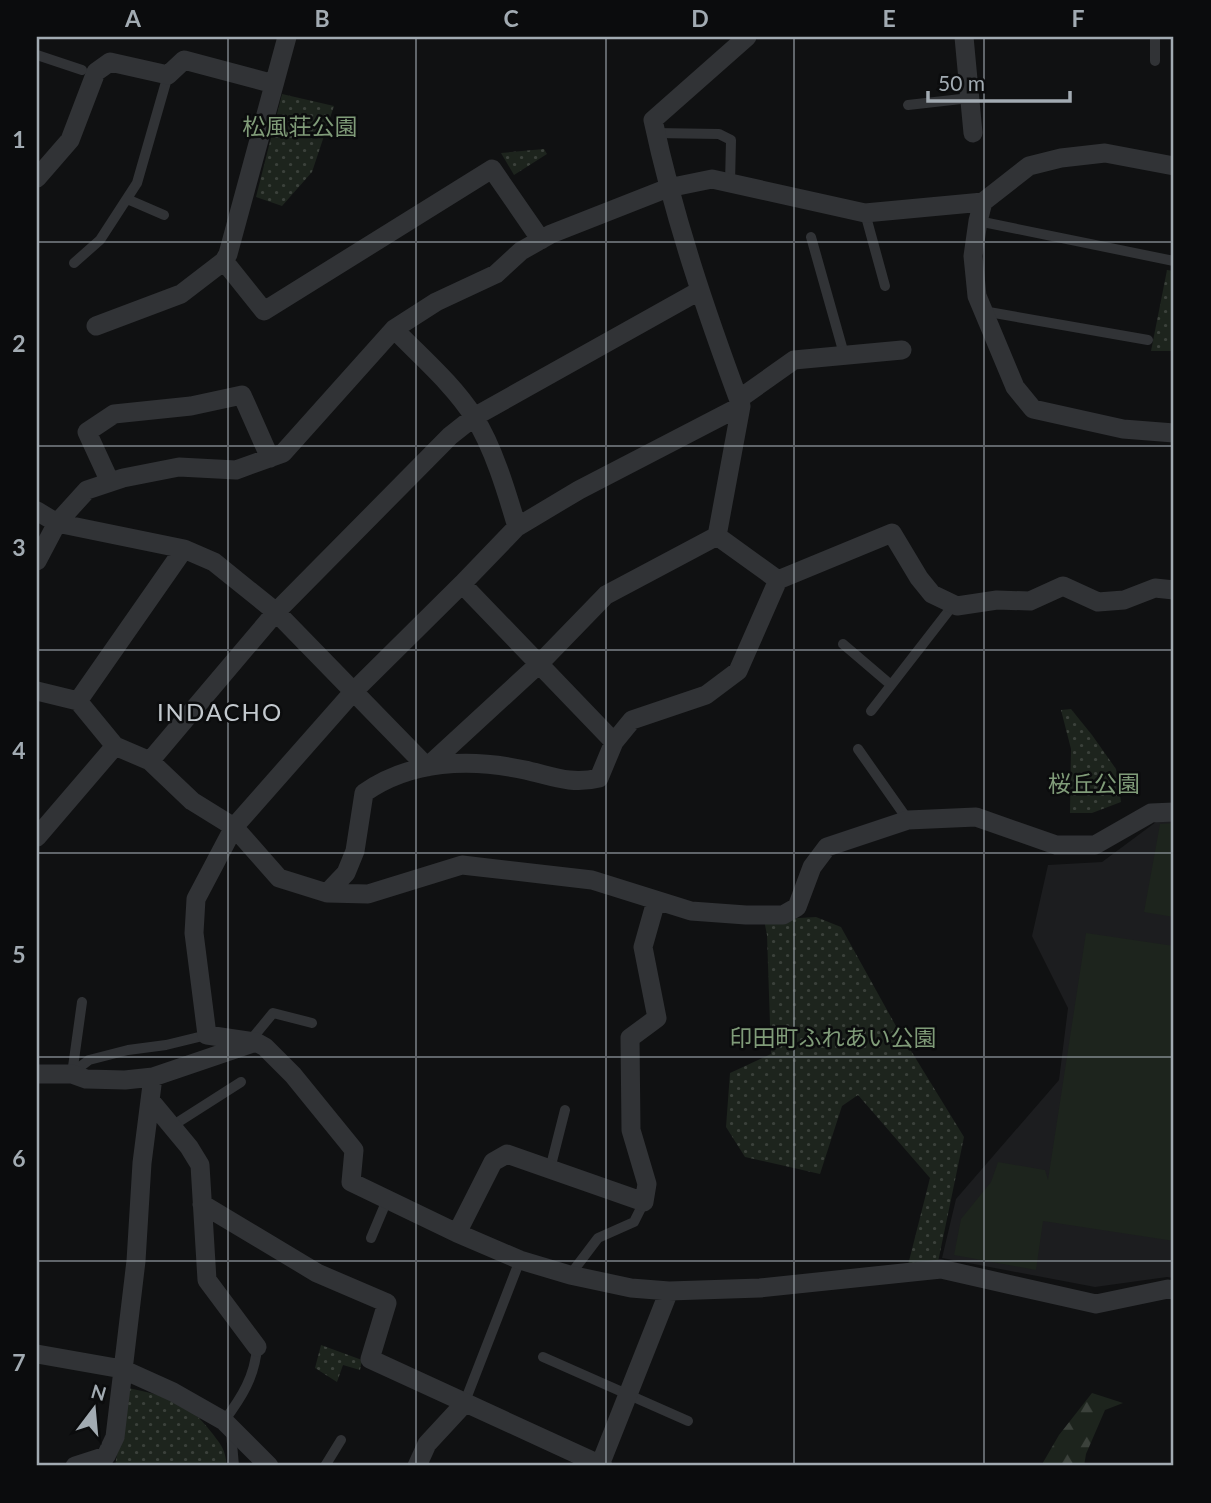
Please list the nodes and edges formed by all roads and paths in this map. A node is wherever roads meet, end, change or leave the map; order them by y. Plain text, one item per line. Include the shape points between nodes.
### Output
1 (287, 37) edge
2 (747, 37) edge
3 (964, 37) edge
4 (1156, 37) edge
5 (37, 55) edge
6 (1155, 61) dead end
7 (82, 70) dead end
8 (168, 75) junction
9 (274, 84) junction
10 (970, 98) junction
11 (908, 104) dead end
12 (974, 132) dead end
13 (656, 133) junction
14 (1174, 166) edge
15 (37, 178) edge
16 (730, 183) junction
17 (668, 188) junction
18 (127, 199) junction
19 (983, 202) junction
20 (865, 213) junction
21 (164, 215) dead end
22 (978, 222) junction
23 (811, 237) dead end
24 (541, 240) junction
25 (224, 261) junction
26 (1174, 261) edge
27 (74, 263) dead end
28 (885, 286) dead end
29 (699, 291) junction
30 (984, 311) junction
31 (96, 326) dead end
32 (394, 329) junction
33 (1148, 340) dead end
34 (902, 350) dead end
35 (844, 354) junction
36 (740, 402) junction
37 (474, 417) junction
38 (1174, 433) edge
39 (270, 458) junction
40 (110, 482) junction
41 (37, 511) edge
42 (57, 523) junction
43 (517, 527) junction
44 (717, 536) junction
45 (184, 549) junction
46 (37, 561) edge
47 (778, 580) junction
48 (462, 584) junction
49 (1174, 590) edge
50 (954, 604) junction
51 (276, 612) junction
52 (843, 644) dead end
53 (539, 664) junction
54 (891, 685) junction
55 (37, 691) edge
56 (354, 691) junction
57 (78, 701) junction
58 (871, 711) dead end
59 (614, 742) junction
60 (115, 746) junction
61 (858, 749) dead end
62 (150, 761) junction
63 (427, 767) junction
64 (1174, 811) edge
65 (908, 820) junction
66 (234, 827) junction
67 (37, 838) edge
68 (327, 893) junction
69 (656, 901) junction
70 (82, 1002) dead end
71 (312, 1023) dead end
72 (207, 1035) junction
73 (253, 1042) junction
74 (37, 1074) edge
75 (72, 1074) junction
76 (153, 1077) junction
77 (241, 1082) dead end
78 (150, 1100) junction
79 (565, 1110) dead end
80 (172, 1126) junction
81 (550, 1169) junction
82 (387, 1200) junction
83 (644, 1202) junction
84 (202, 1204) junction
85 (457, 1233) junction
86 (371, 1238) dead end
87 (520, 1261) junction
88 (570, 1275) junction
89 (1174, 1290) edge
90 (668, 1291) junction
91 (257, 1347) joint
92 (37, 1354) edge
93 (544, 1357) dead end
94 (122, 1369) junction
95 (628, 1395) junction
96 (464, 1404) junction
97 (688, 1422) dead end
98 (228, 1425) junction
99 (341, 1440) dead end
100 (75, 1466) edge
101 (234, 1466) edge
102 (269, 1466) edge
103 (324, 1466) edge
104 (417, 1466) edge
105 (601, 1466) edge

1 - 9 street
2 - 13 street via 653,120
3 - 10 street
4 - 6 lane
5 - 7 lane
8 - 9 street via 184,60
8 - 15 street via 110,62 96,72 70,140
8 - 18 lane via 137,183
9 - 25 street
10 - 11 lane
10 - 12 street
13 - 16 lane via 719,134 731,140
13 - 17 street
14 - 19 street via 1105,153 1061,158 1029,166
16 - 17 street via 712,179
16 - 20 street
17 - 24 street
17 - 29 street
18 - 21 lane
18 - 27 lane via 100,240
19 - 20 street
19 - 22 street
20 - 28 lane
22 - 26 lane
22 - 30 street via 973,256 977,296
23 - 35 lane
24 - 25 street via 492,169 264,311
24 - 32 street via 496,274 436,302
25 - 31 street via 181,294
29 - 36 street
29 - 37 street
30 - 33 lane
30 - 38 street via 1015,387 1033,409 1123,429
32 - 37 street
32 - 39 street via 283,453
34 - 35 street
35 - 36 street via 794,360
36 - 43 street
36 - 44 street
37 - 43 street via 505,483
37 - 51 street
39 - 40 street via 236,470 179,467
39 - 40 street via 242,395 114,414 87,432
40 - 42 street via 87,490
41 - 42 street
42 - 45 street
42 - 46 street
43 - 48 street
44 - 47 street
44 - 53 street via 606,595
45 - 51 street via 214,562
45 - 57 street
47 - 50 street via 892,533 932,594
47 - 59 street via 737,671 706,695 632,720
48 - 53 street
48 - 56 street
49 - 50 street via 1155,588 1124,600 1098,603 1063,586 1030,601
50 - 54 lane
51 - 56 street
51 - 62 street
52 - 54 lane
53 - 59 street
53 - 63 street
54 - 58 lane
55 - 57 street
56 - 63 street
56 - 66 street
57 - 60 street
59 - 63 street via 599,778 580,783 492,763
60 - 62 street
60 - 67 street
61 - 65 lane
62 - 66 street via 192,801
63 - 68 street via 381,781 364,793 355,851 346,873
64 - 65 street via 1151,813 1096,845 1056,845 976,817
65 - 69 street via 827,847 797,906 783,915 691,911
66 - 68 street via 279,878
66 - 72 street via 196,899 194,933
68 - 69 street via 368,894 462,865 592,880
69 - 83 street via 643,947 657,1018 630,1038 631,1130 647,1184
70 - 75 lane
71 - 73 lane via 273,1013
72 - 73 street
72 - 75 lane via 89,1060
73 - 76 street
73 - 82 street via 265,1047 293,1075 354,1150 351,1182
74 - 75 street
75 - 76 street via 112,1080
76 - 78 street
77 - 80 lane
78 - 80 street
78 - 94 street
79 - 81 lane
80 - 84 street via 200,1165
81 - 83 street
81 - 85 street via 507,1154 493,1162
82 - 85 street
82 - 86 lane
83 - 88 lane via 634,1222 597,1238
84 - 91 street via 207,1280
84 - 96 street via 317,1273 387,1303 370,1359
85 - 87 street
87 - 88 street
87 - 96 lane
88 - 90 street
89 - 90 street via 1096,1304 941,1269 760,1288
90 - 95 street
91 - 98 lane via 256,1367
92 - 94 street
93 - 95 lane
94 - 98 street
94 - 100 street via 115,1437 106,1456
95 - 97 lane
95 - 105 street
96 - 104 street via 427,1444
96 - 105 street
98 - 101 lane
98 - 102 street
99 - 103 lane

